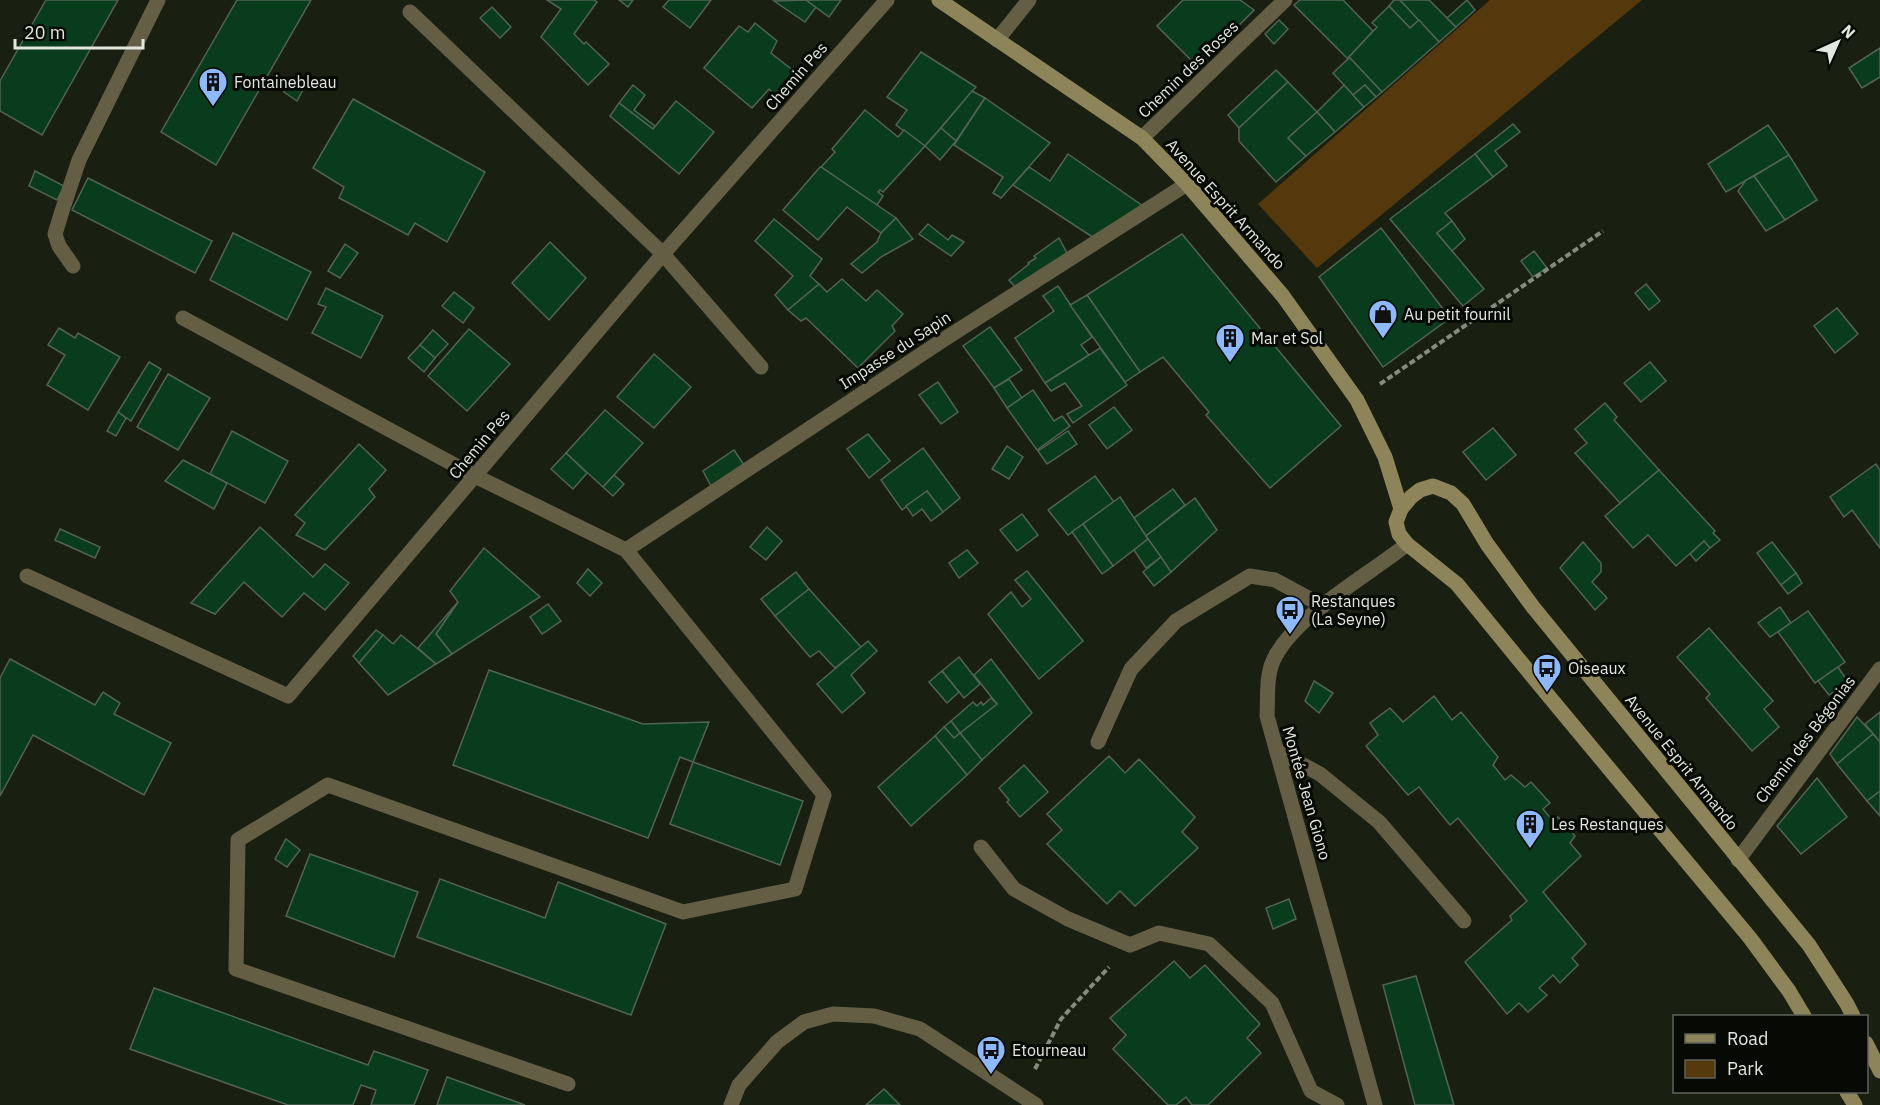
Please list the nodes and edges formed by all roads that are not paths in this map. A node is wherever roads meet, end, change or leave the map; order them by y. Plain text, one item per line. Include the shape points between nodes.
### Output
1 (158, 0) edge
2 (886, 0) edge
3 (939, 0) edge
4 (1029, 0) edge
5 (1284, 0) edge
6 (410, 12) dead end
7 (997, 40) junction
8 (1142, 138) junction
9 (1187, 184) junction
10 (663, 254) junction
11 (73, 266) dead end
12 (183, 318) dead end
13 (761, 366) dead end
14 (475, 476) junction
15 (1401, 509) junction
16 (1407, 544) junction
17 (626, 550) junction
18 (27, 576) dead end
19 (1323, 606) junction
20 (1880, 669) edge
21 (1098, 742) dead end
22 (1277, 751) junction
23 (981, 848) dead end
24 (1738, 860) junction
25 (1464, 921) dead end
26 (1803, 1015) edge
27 (1852, 1015) edge
28 (1868, 1047) edge
29 (1880, 1071) edge
30 (568, 1084) dead end
31 (731, 1105) edge
32 (1036, 1105) edge
33 (1337, 1105) edge
34 (1375, 1105) edge

1 - 11 street via 79,160 62,211 55,234
2 - 10 street, Chemin Pes
3 - 7 street, Avenue Esprit Armando
4 - 7 street
5 - 8 street, Chemin des Roses
6 - 10 street
7 - 8 street, Avenue Esprit Armando
8 - 9 street, Avenue Esprit Armando
9 - 15 street, Avenue Esprit Armando via 1283,296 1357,399 1384,457
9 - 17 street, Impasse du Sapin
10 - 13 street
10 - 14 street, Chemin Pes
12 - 14 street
14 - 17 street
14 - 18 street, Chemin Pes via 288,696
15 - 16 street, Avenue Esprit Armando via 1396,522
15 - 24 street, Avenue Esprit Armando via 1420,490 1433,486 1451,493 1463,504 1533,607
16 - 19 street, Montée Jean Giono
16 - 26 street via 1457,584 1750,938
17 - 30 street via 824,795 795,889 683,912 328,785 238,840 236,969
19 - 21 street via 1275,580 1250,576 1176,621 1131,669
19 - 22 street, Montée Jean Giono via 1290,636 1273,662 1267,716
20 - 24 street, Chemin des Bégonias
22 - 25 street via 1320,774 1379,822
22 - 34 street, Montée Jean Giono
23 - 33 street via 1014,889 1068,919 1131,945 1159,933 1209,944 1272,1003 1311,1091
24 - 27 street, Avenue Esprit Armando via 1809,945
28 - 29 street
31 - 32 street via 740,1085 777,1042 804,1022 833,1014 874,1016 920,1029

